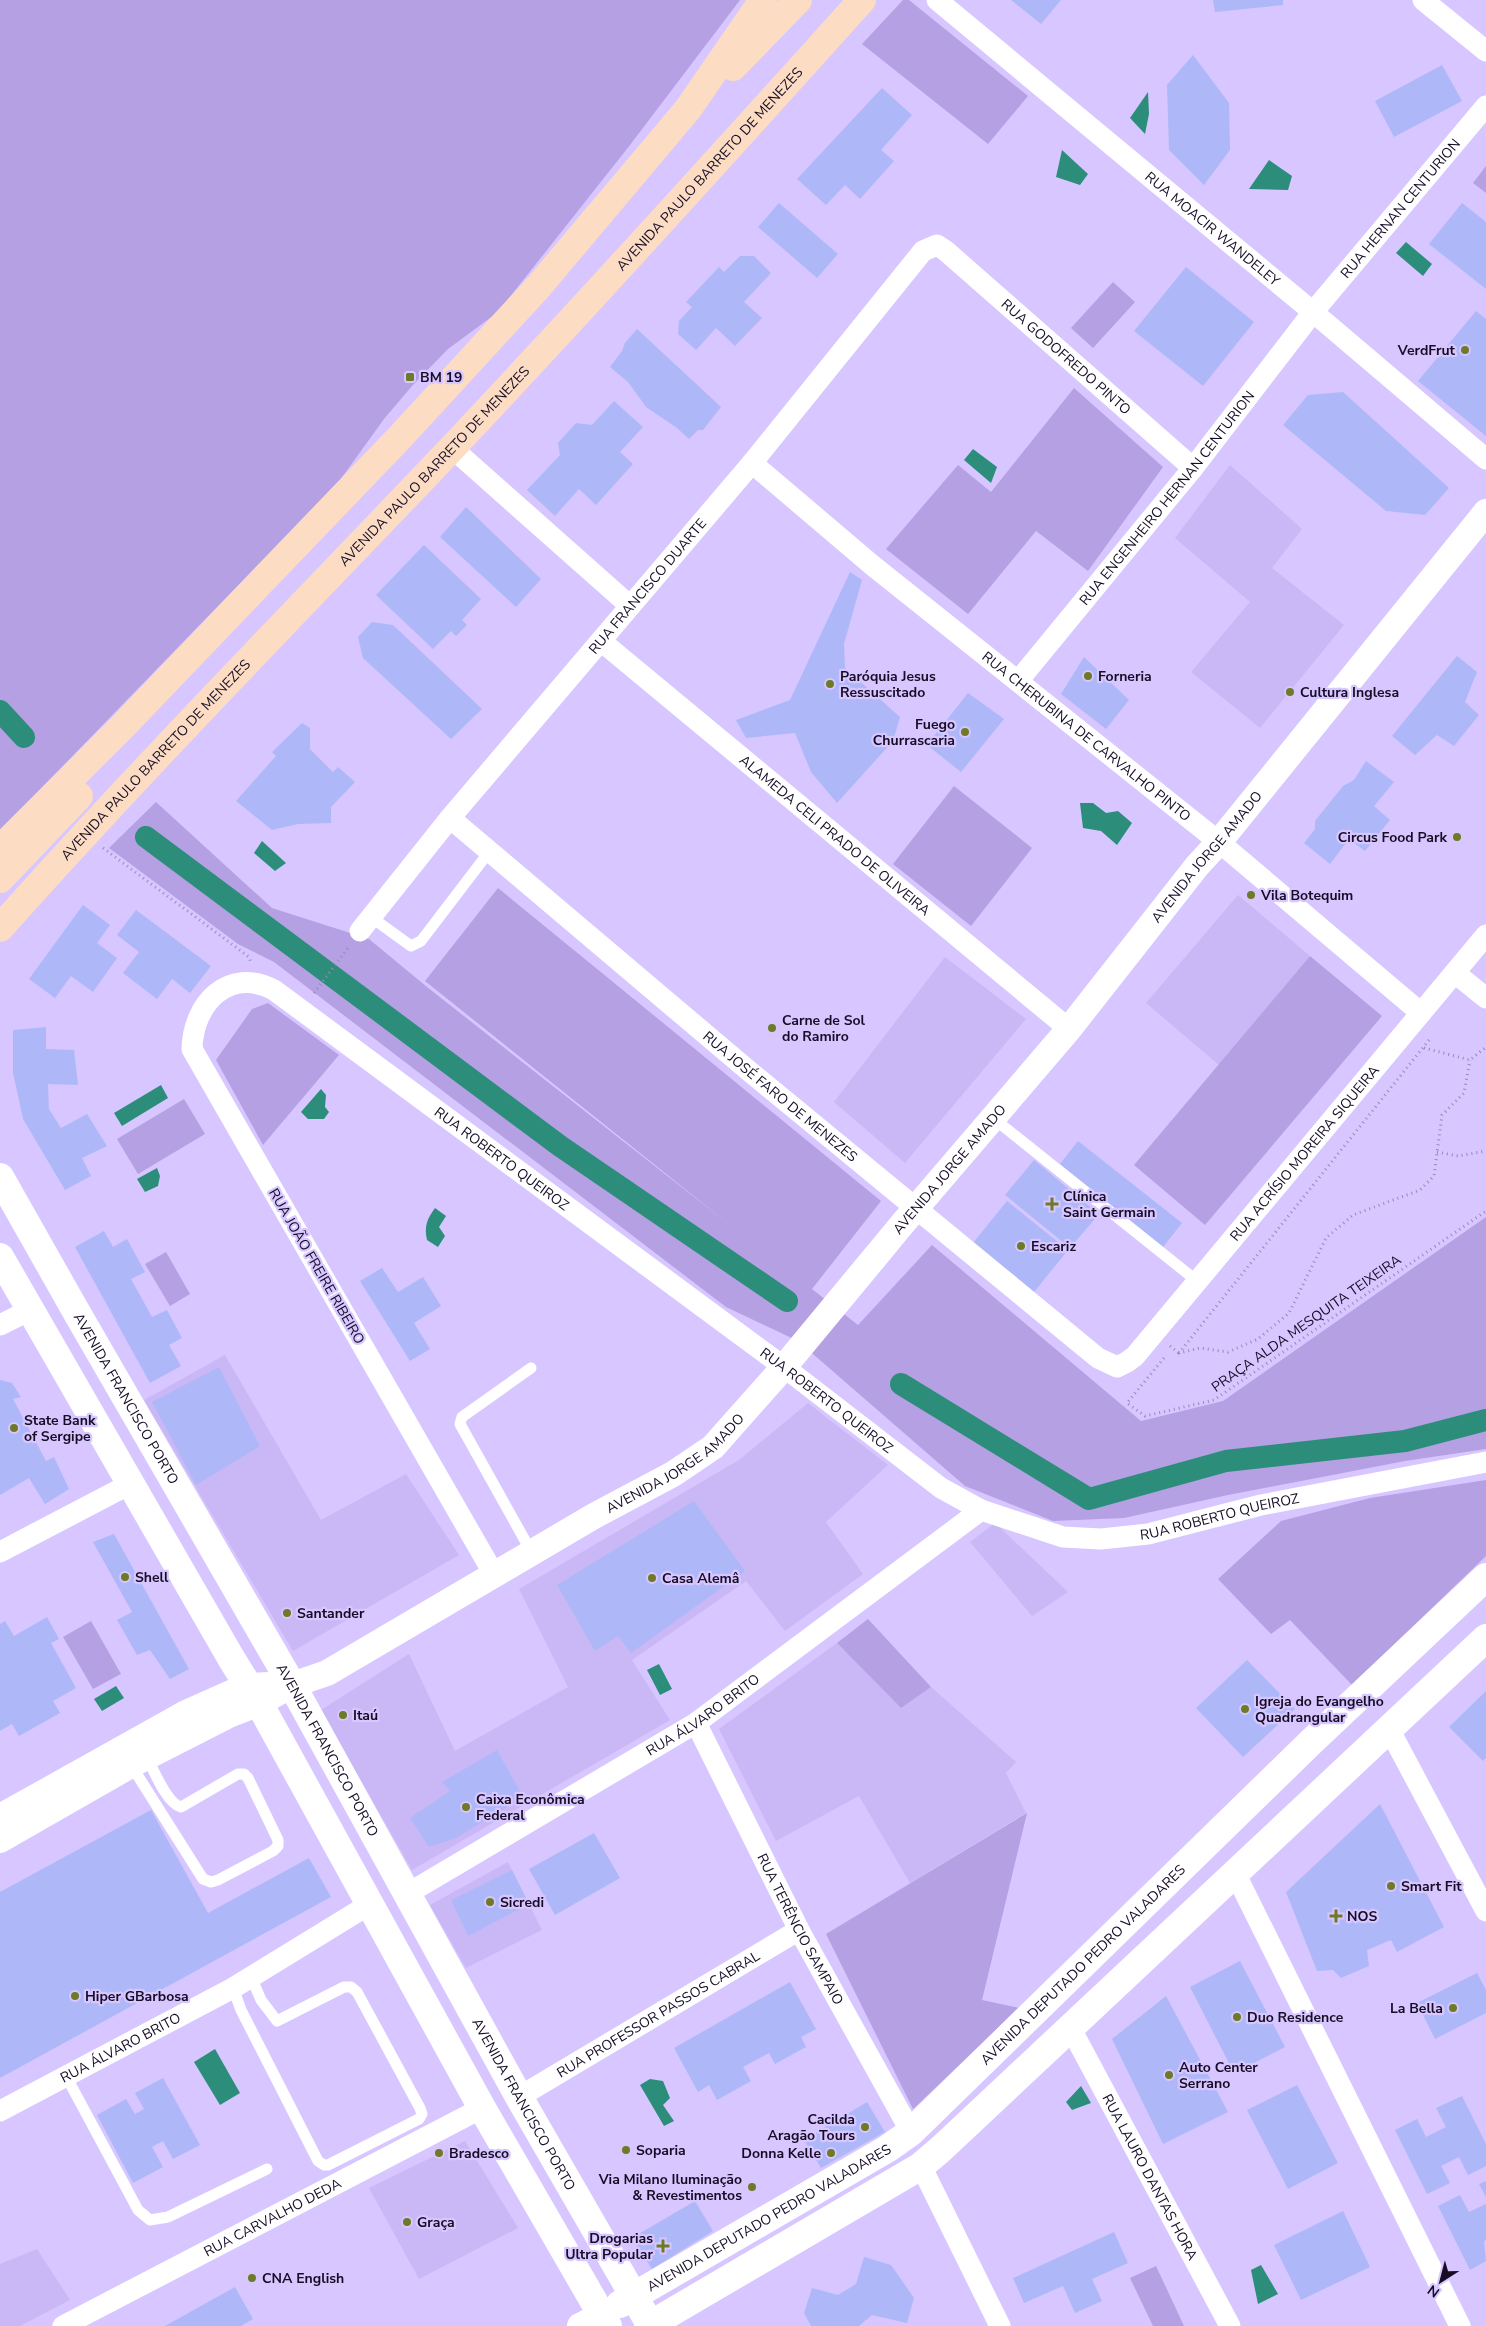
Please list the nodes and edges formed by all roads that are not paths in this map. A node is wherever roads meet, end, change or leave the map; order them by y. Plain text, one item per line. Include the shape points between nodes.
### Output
1 (763, 0) edge
2 (798, 0) edge
3 (862, 0) edge
4 (937, 0) edge
5 (1423, 0) edge
6 (1486, 51) edge
7 (1486, 106) edge
8 (688, 109) junction
9 (937, 245) joint
10 (1314, 312) junction
11 (452, 448) junction
12 (1486, 459) edge
13 (752, 463) junction
14 (1193, 468) junction
15 (1486, 512) edge
16 (629, 605) junction
17 (601, 641) junction
18 (1018, 681) junction
19 (122, 727) junction
20 (450, 818) junction
21 (1219, 842) junction
22 (0, 849) edge
23 (489, 852) junction
24 (0, 879) edge
25 (366, 924) joint
26 (0, 928) edge
27 (1486, 935) edge
28 (1455, 973) junction
29 (257, 983) joint
30 (1486, 998) edge
31 (1422, 1012) junction
32 (1069, 1029) junction
33 (993, 1118) junction
34 (0, 1177) edge
35 (916, 1208) junction
36 (0, 1257) edge
37 (1197, 1281) junction
38 (30, 1310) junction
39 (0, 1325) edge
40 (784, 1367) junction
41 (1117, 1367) joint
42 (531, 1368) dead end
43 (1486, 1462) edge
44 (130, 1484) junction
45 (981, 1510) junction
46 (0, 1552) edge
47 (532, 1553) junction
48 (495, 1576) junction
49 (1486, 1577) edge
50 (1486, 1638) edge
51 (1417, 1642) junction
52 (1445, 1677) junction
53 (292, 1684) junction
54 (253, 1694) junction
55 (696, 1723) junction
56 (1389, 1728) junction
57 (1311, 1742) junction
58 (139, 1761) junction
59 (1337, 1778) junction
60 (0, 1817) edge
61 (0, 1840) edge
62 (1235, 1873) junction
63 (407, 1894) junction
64 (370, 1904) junction
65 (1486, 1911) edge
66 (799, 1930) junction
67 (242, 1983) junction
68 (1070, 2027) junction
69 (66, 2076) junction
70 (519, 2097) junction
71 (482, 2108) junction
72 (0, 2111) edge
73 (911, 2132) junction
74 (921, 2166) junction
75 (267, 2170) dead end
76 (635, 2295) junction
77 (597, 2322) edge
78 (62, 2326) edge
79 (650, 2326) edge
80 (1000, 2326) edge
81 (1230, 2326) edge
82 (1460, 2326) edge

1 - 8 main road
2 - 8 main road
3 - 11 main road, AVENIDA PAULO BARRETO DE MENEZES
4 - 10 street, RUA MOACIR WANDELEY
5 - 6 street
7 - 10 street, RUA HERNAN CENTURION
8 - 19 main road via 540,286
9 - 13 street, RUA FRANCISCO DUARTE via 923,251
9 - 14 street, RUA GODOFREDO PINTO
10 - 12 street, RUA MOACIR WANDELEY
10 - 14 street, RUA ENGENHEIRO HERNAN CENTURION
11 - 16 street
11 - 26 main road, AVENIDA PAULO BARRETO DE MENEZES via 85,834
13 - 16 street, RUA FRANCISCO DUARTE
13 - 18 street, RUA CHERUBINA DE CARVALHO PINTO via 872,565
14 - 18 street, RUA ENGENHEIRO HERNAN CENTURION
15 - 21 street, AVENIDA JORGE AMADO
16 - 17 street, RUA FRANCISCO DUARTE
17 - 20 street, RUA FRANCISCO DUARTE
17 - 32 street, ALAMEDA CELI PRADO DE OLIVEIRA
18 - 21 street, RUA CHERUBINA DE CARVALHO PINTO
19 - 22 main road
19 - 24 main road via 95,775
20 - 23 street, RUA JOSÉ FARO DE MENEZES
20 - 25 street, RUA FRANCISCO DUARTE
21 - 31 street, RUA CHERUBINA DE CARVALHO PINTO
21 - 32 street, AVENIDA JORGE AMADO
23 - 25 lane via 421,942 411,946
23 - 35 street, RUA JOSÉ FARO DE MENEZES
27 - 28 street, RUA ACRÍSIO MOREIRA SIQUEIRA
28 - 30 street
28 - 31 street, RUA ACRÍSIO MOREIRA SIQUEIRA
29 - 40 street, RUA ROBERTO QUEIROZ via 274,990 302,1010
29 - 48 street, RUA JOÃO FREIRE RIBEIRO via 238,983 223,988 206,1002 192,1034 192,1049
31 - 37 street, RUA ACRÍSIO MOREIRA SIQUEIRA
32 - 33 street, AVENIDA JORGE AMADO
33 - 35 street, AVENIDA JORGE AMADO
33 - 37 lane
34 - 53 main road, AVENIDA FRANCISCO PORTO
35 - 40 street, AVENIDA JORGE AMADO
35 - 41 street, RUA JOSÉ FARO DE MENEZES via 1098,1358
36 - 38 main road
37 - 41 street, RUA ACRÍSIO MOREIRA SIQUEIRA via 1134,1356
38 - 39 street
38 - 44 main road
40 - 45 street, RUA ROBERTO QUEIROZ via 941,1488
40 - 47 street, AVENIDA JORGE AMADO via 713,1447 673,1474
42 - 47 lane via 462,1418 460,1424
43 - 45 street, RUA ROBERTO QUEIROZ via 1261,1504 1148,1534 1101,1539 1063,1537
44 - 46 street
44 - 54 main road
45 - 55 street, RUA ÁLVARO BRITO
47 - 48 street, AVENIDA JORGE AMADO
48 - 53 street, AVENIDA JORGE AMADO via 327,1673
49 - 51 main road, AVENIDA DEPUTADO PEDRO VALADARES
50 - 52 main road
51 - 52 main road via 1418,1656 1423,1665
51 - 57 main road, AVENIDA DEPUTADO PEDRO VALADARES
52 - 56 main road
53 - 54 street, AVENIDA JORGE AMADO
53 - 63 main road, AVENIDA FRANCISCO PORTO
54 - 58 street via 243,1708
54 - 60 street via 184,1714
54 - 64 main road
55 - 63 street, RUA ÁLVARO BRITO
55 - 66 street, RUA TERÊNCIO SAMPAIO
56 - 59 main road
56 - 65 street
57 - 59 main road via 1333,1757
57 - 73 main road, AVENIDA DEPUTADO PEDRO VALADARES
58 - 58 lane via 203,1879 218,1880 278,1846 278,1840 244,1774 238,1774 178,1806
58 - 61 street
59 - 62 main road
62 - 68 main road
62 - 82 street
63 - 70 main road, AVENIDA FRANCISCO PORTO
64 - 67 street, RUA ÁLVARO BRITO
64 - 71 main road
66 - 70 street, RUA PROFESSOR PASSOS CABRAL
66 - 73 street, RUA TERÊNCIO SAMPAIO
67 - 67 lane via 277,2021 344,1987 352,1987 420,2108 422,2114 419,2119 328,2165 318,2161 241,2010
67 - 69 street, RUA ÁLVARO BRITO
68 - 74 main road
68 - 81 street, RUA LAURO DANTAS HORA
69 - 72 street, RUA ÁLVARO BRITO
69 - 75 lane via 138,2210 150,2220 168,2217
70 - 76 main road, AVENIDA FRANCISCO PORTO
71 - 77 main road
71 - 78 street, RUA CARVALHO DEDA
73 - 76 main road, AVENIDA DEPUTADO PEDRO VALADARES
74 - 79 main road
74 - 80 street
76 - 77 main road, AVENIDA DEPUTADO PEDRO VALADARES
76 - 79 main road, AVENIDA FRANCISCO PORTO

